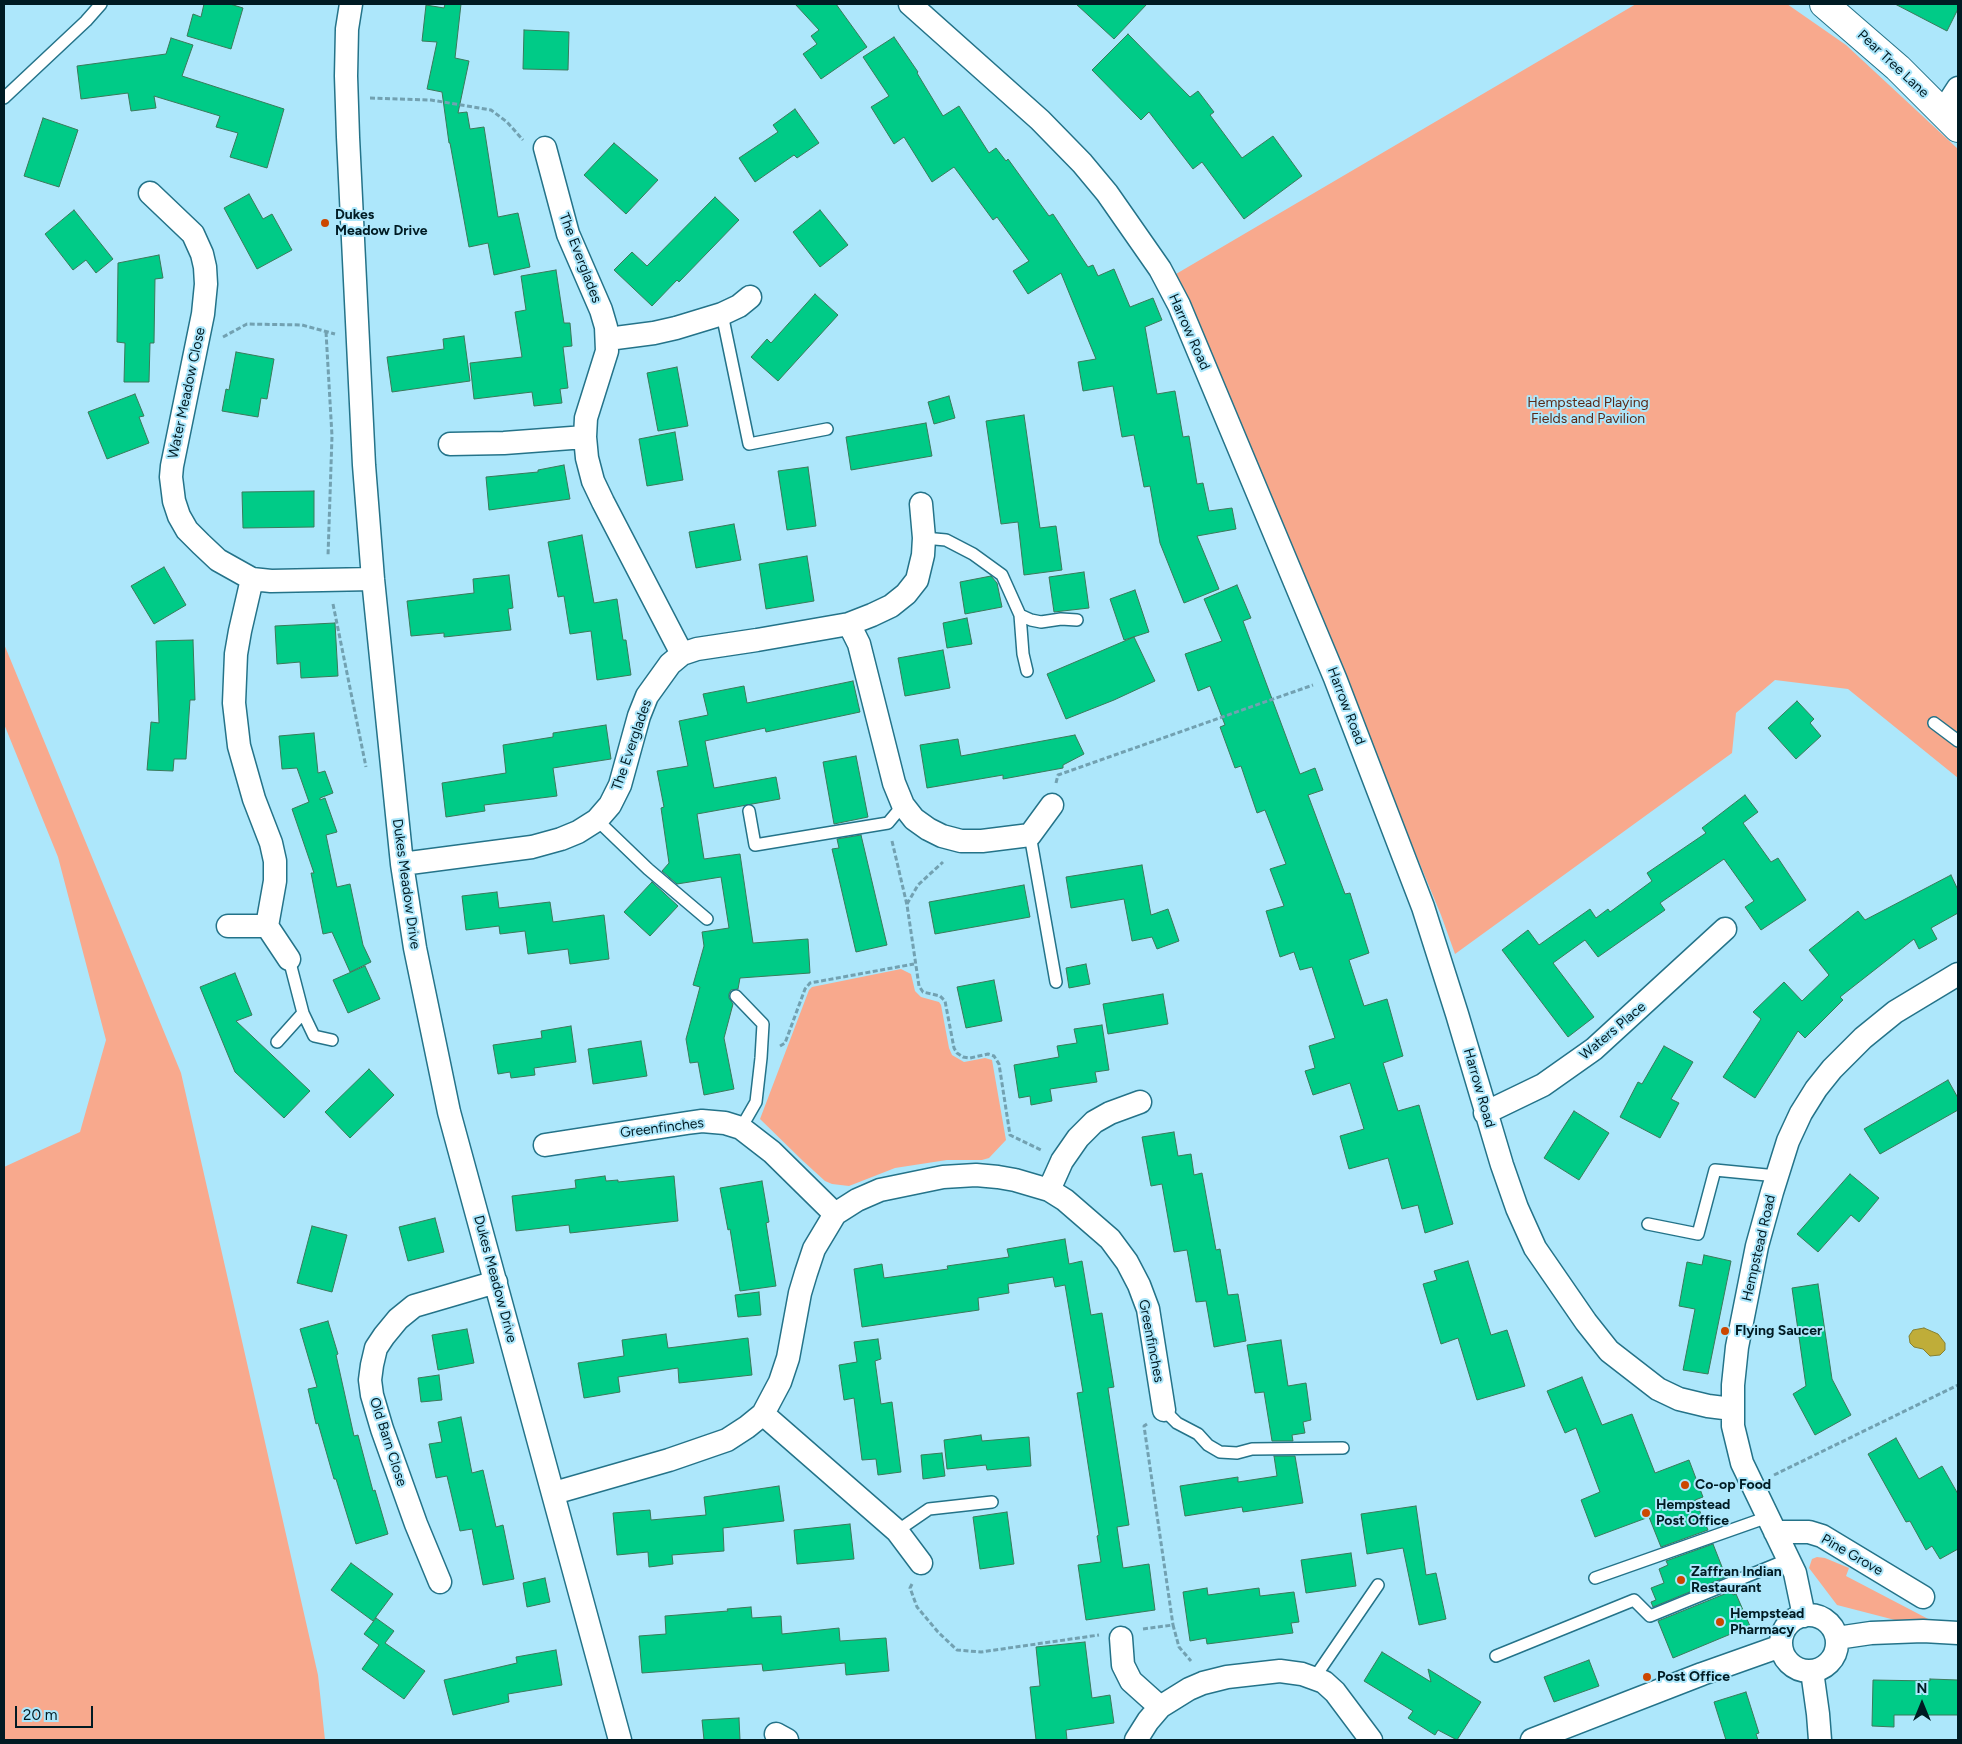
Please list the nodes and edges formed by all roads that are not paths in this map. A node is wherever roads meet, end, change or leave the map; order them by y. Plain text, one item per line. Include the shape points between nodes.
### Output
1 (101, 4) edge
2 (351, 4) edge
3 (910, 4) edge
4 (1824, 4) edge
5 (1958, 88) edge
6 (4, 98) edge
7 (1950, 120) edge
8 (545, 148) road end
9 (150, 193) dead end
10 (750, 297) dead end
11 (722, 314) junction
12 (608, 339) junction
13 (827, 429) dead end
14 (585, 437) junction
15 (450, 444) dead end
16 (921, 504) dead end
17 (924, 538) junction
18 (252, 579) junction
19 (373, 579) junction
20 (1020, 614) junction
21 (1077, 620) dead end
22 (849, 624) junction
23 (682, 654) junction
24 (1027, 671) dead end
25 (1934, 723) dead end
26 (1958, 741) edge
27 (903, 805) junction
28 (1052, 805) road end
29 (749, 811) dead end
30 (597, 820) junction
31 (1030, 835) junction
32 (402, 864) junction
33 (707, 919) dead end
34 (228, 926) dead end
35 (267, 926) junction
36 (1725, 929) dead end
37 (289, 959) joint
38 (1958, 974) edge
39 (1056, 982) dead end
40 (736, 996) dead end
41 (303, 1013) junction
42 (332, 1040) dead end
43 (276, 1042) dead end
44 (1140, 1102) dead end
45 (1486, 1113) junction
46 (741, 1128) junction
47 (545, 1145) dead end
48 (1777, 1176) junction
49 (1049, 1190) junction
50 (835, 1214) junction
51 (1648, 1224) dead end
52 (496, 1282) junction
53 (1732, 1409) junction
54 (1164, 1410) joint
55 (763, 1414) junction
56 (1343, 1448) dead end
57 (554, 1493) junction
58 (992, 1502) dead end
59 (1771, 1524) junction
60 (897, 1531) junction
61 (1789, 1559) junction
62 (921, 1563) road end
63 (1595, 1578) dead end
64 (440, 1582) dead end
65 (1378, 1585) dead end
66 (1923, 1597) dead end
67 (1804, 1616) junction
68 (1958, 1633) edge
69 (1120, 1635) road end
70 (1837, 1638) junction
71 (1781, 1646) junction
72 (1496, 1656) dead end
73 (1812, 1672) junction
74 (1315, 1677) junction
75 (1160, 1707) junction
76 (620, 1740) edge
77 (1136, 1740) edge
78 (1371, 1740) edge
79 (1532, 1740) edge
80 (1820, 1740) edge

1 - 6 lane
2 - 19 street, Dukes Meadow Drive via 347,29 346,98 357,340
3 - 45 street, Harrow Road via 1040,120 1082,163 1160,268 1179,306 1335,678 1423,907
4 - 7 street, Pear Tree Lane via 1898,68
5 - 7 street
8 - 12 street, The Everglades via 568,234 600,310
9 - 18 street, Water Meadow Close via 193,234 202,254 206,284 196,353 172,466 174,502 187,530 201,544 218,560
10 - 11 street
11 - 12 street via 654,333
11 - 13 lane via 749,444
12 - 14 street, The Everglades via 603,367 586,418
14 - 15 street
14 - 23 street, The Everglades via 596,488
16 - 17 street
17 - 20 lane via 946,540 1002,575
17 - 22 street via 917,580 906,594 885,609
18 - 19 street, Water Meadow Close
18 - 35 street via 236,654 234,703 239,746 275,861 276,882
19 - 32 street, Dukes Meadow Drive
20 - 21 lane via 1041,622
20 - 24 lane
22 - 23 street
22 - 27 street via 859,644 884,750
23 - 30 street, The Everglades via 670,664 647,696 620,785 610,805
25 - 26 lane
27 - 29 lane via 888,823 754,845
27 - 31 street via 928,829 962,841
28 - 31 street
30 - 32 street, The Everglades via 561,839 532,848
30 - 33 lane
31 - 39 lane
32 - 52 street, Dukes Meadow Drive via 415,948 449,1112
34 - 35 street
35 - 37 street
36 - 45 street, Waters Place via 1594,1049 1543,1085
37 - 41 lane
38 - 48 street, Hempstead Road via 1895,1012 1832,1069 1801,1113
40 - 46 lane via 763,1024 756,1102
41 - 42 lane via 314,1036
41 - 43 lane
44 - 49 street via 1094,1122 1062,1161
45 - 53 street, Harrow Road via 1517,1208 1535,1248 1609,1351 1658,1389 1708,1406
46 - 47 street, Greenfinches via 725,1123 694,1122
46 - 50 street, Greenfinches via 772,1152
48 - 51 lane via 1715,1170 1698,1234
48 - 53 street, Hempstead Road via 1747,1295 1737,1347
49 - 50 street, Greenfinches via 998,1177 943,1177 880,1190
49 - 54 street, Greenfinches via 1091,1221 1127,1262 1148,1309
50 - 55 street, Greenfinches via 814,1249 800,1293 788,1358
52 - 57 street, Dukes Meadow Drive
52 - 64 street, Old Barn Close via 414,1306 384,1336 376,1348 372,1365 372,1395 382,1429
53 - 59 street, Hempstead Road via 1740,1457
54 - 56 lane via 1176,1423 1198,1434 1220,1452
55 - 57 street, Greenfinches via 726,1440
55 - 60 street
57 - 76 street, Dukes Meadow Drive
58 - 60 lane via 929,1509
59 - 61 street, Hempstead Road
59 - 63 lane
59 - 66 street, Pine Grove via 1822,1536
60 - 62 street
61 - 67 street, Hempstead Road
61 - 72 lane via 1650,1616 1634,1600
65 - 74 lane
67 - 70 street via 1813,1615 1829,1622
67 - 71 street via 1790,1623
68 - 70 street via 1880,1633
69 - 75 street via 1123,1666 1131,1681
70 - 73 street via 1835,1656 1829,1664
71 - 73 street via 1783,1655 1795,1668
71 - 79 street
73 - 80 street
74 - 75 street via 1280,1671 1257,1672 1203,1683
74 - 78 street via 1335,1692
75 - 77 street

